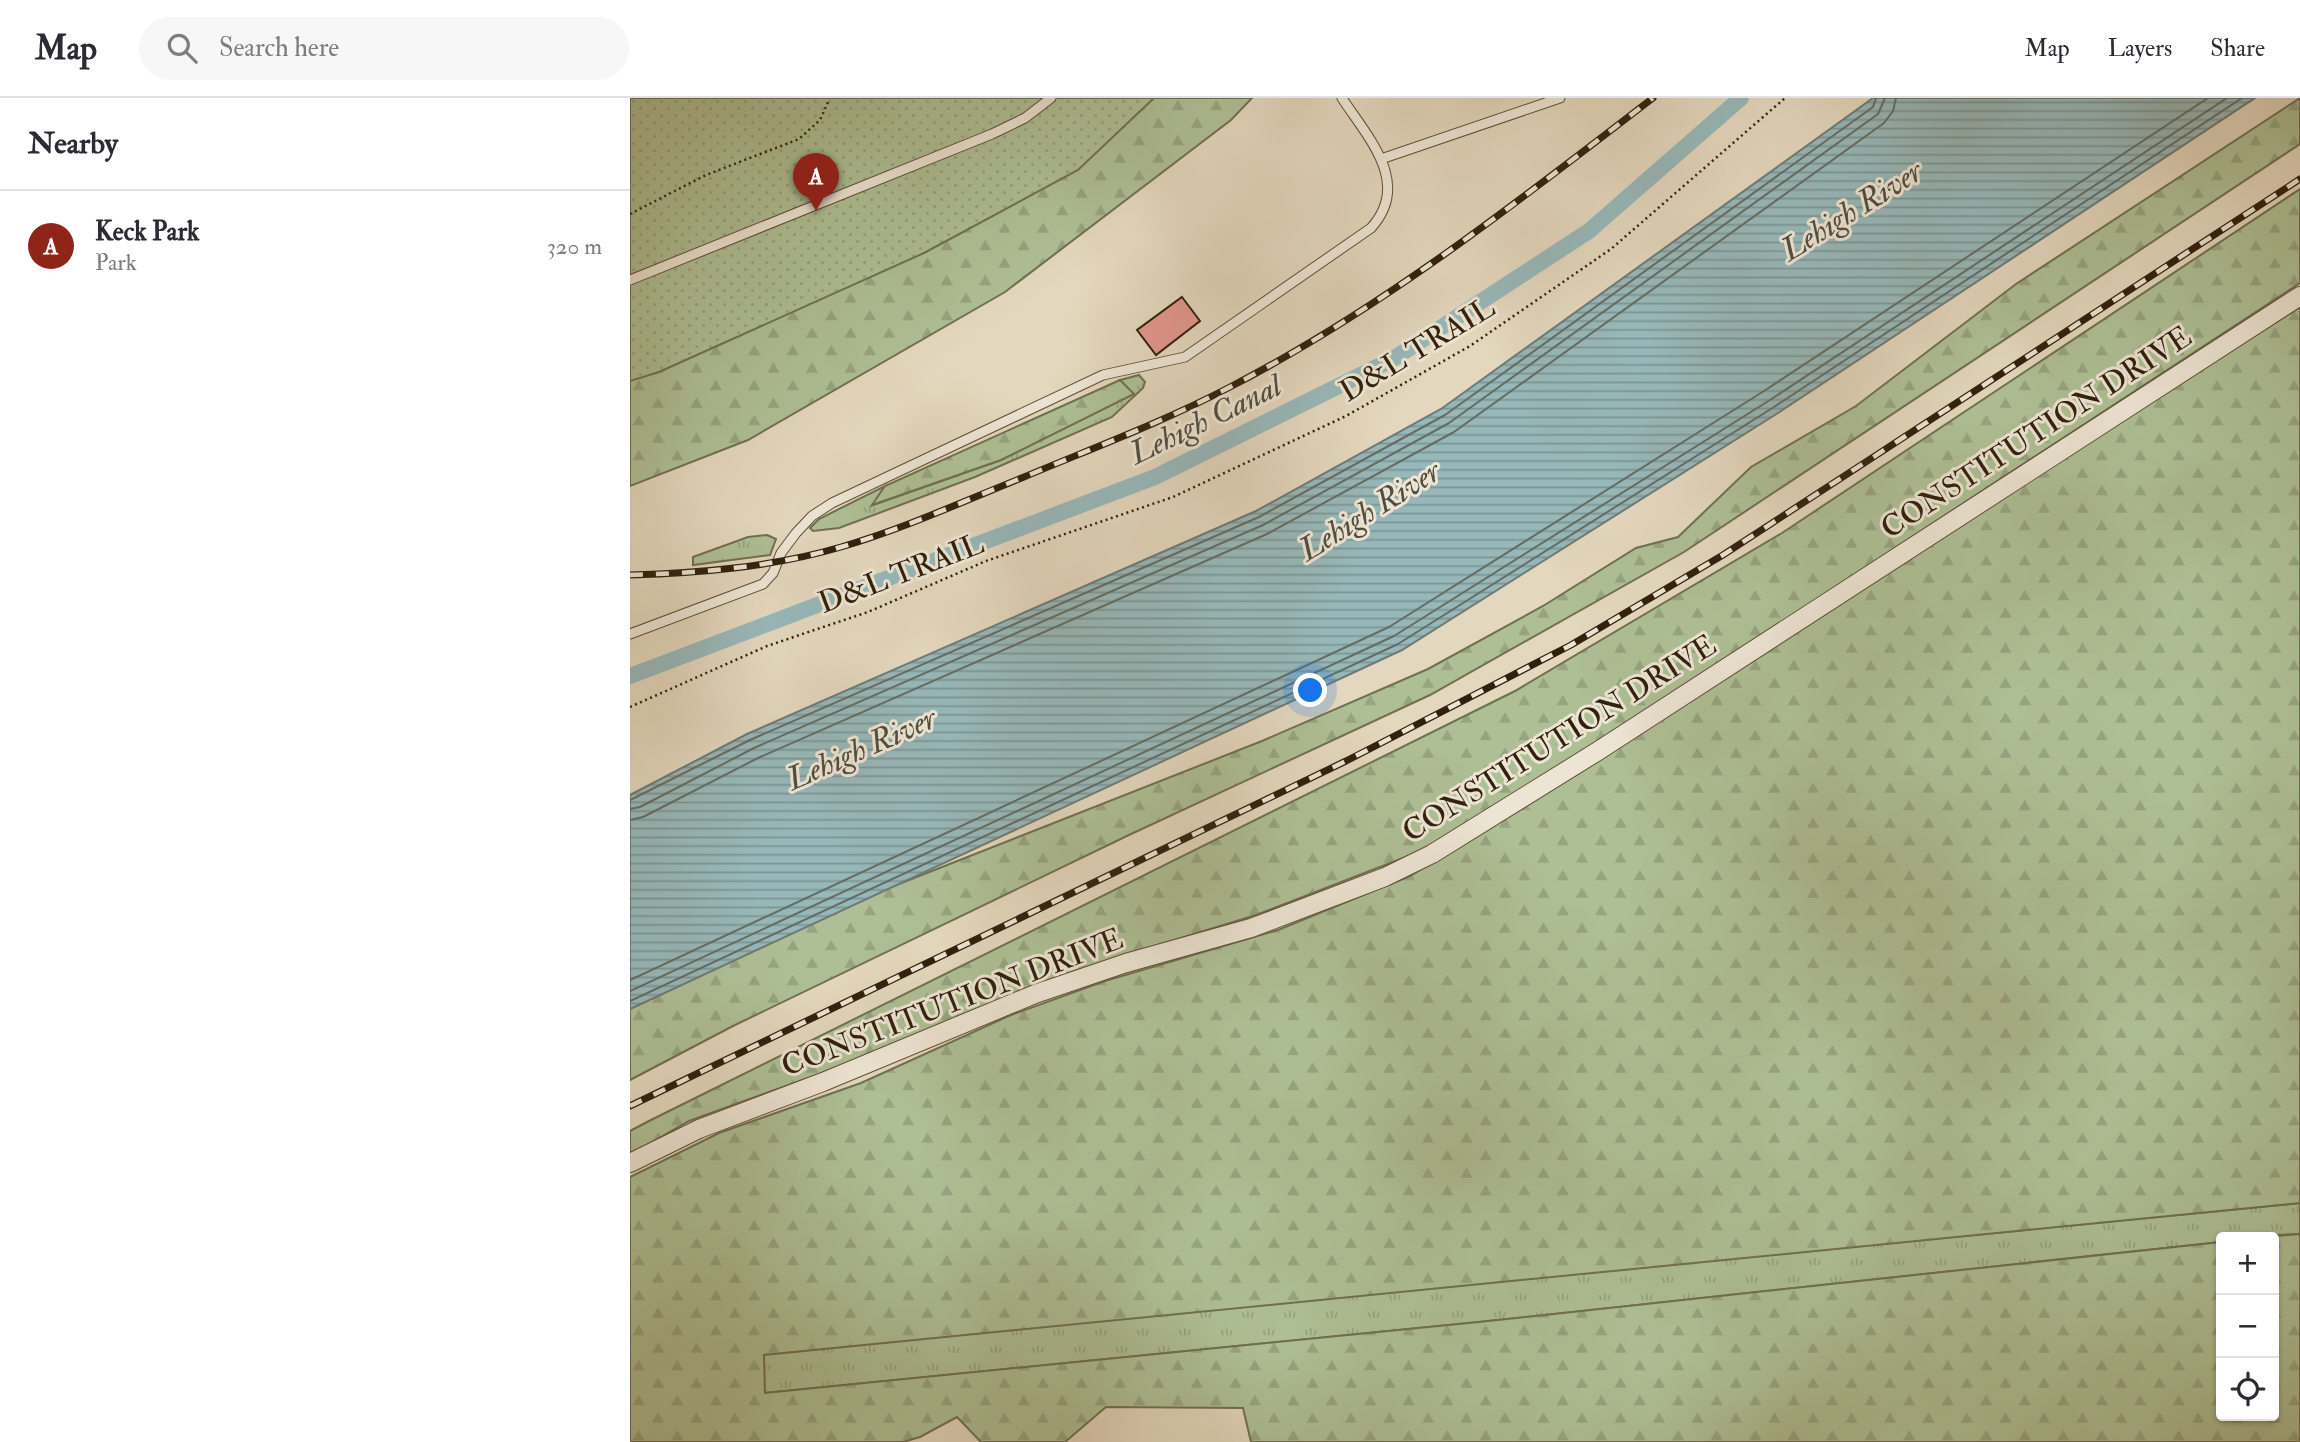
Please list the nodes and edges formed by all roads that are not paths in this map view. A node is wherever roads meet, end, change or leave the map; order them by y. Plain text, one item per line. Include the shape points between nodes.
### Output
1 (1051, 98) edge
2 (1342, 98) edge
3 (1560, 98) edge
4 (1381, 159) junction
5 (630, 280) edge
6 (2300, 296) edge
7 (630, 634) edge
8 (630, 1163) edge

1 - 5 lane via 1025,118 992,134
2 - 4 lane
3 - 4 lane
4 - 7 lane via 1389,201 1371,228 1203,347 1185,357 1103,375 884,476 812,516 781,553 763,584
6 - 8 street, CONSTITUTION DRIVE via 1432,854 1251,928 1035,994 699,1129

